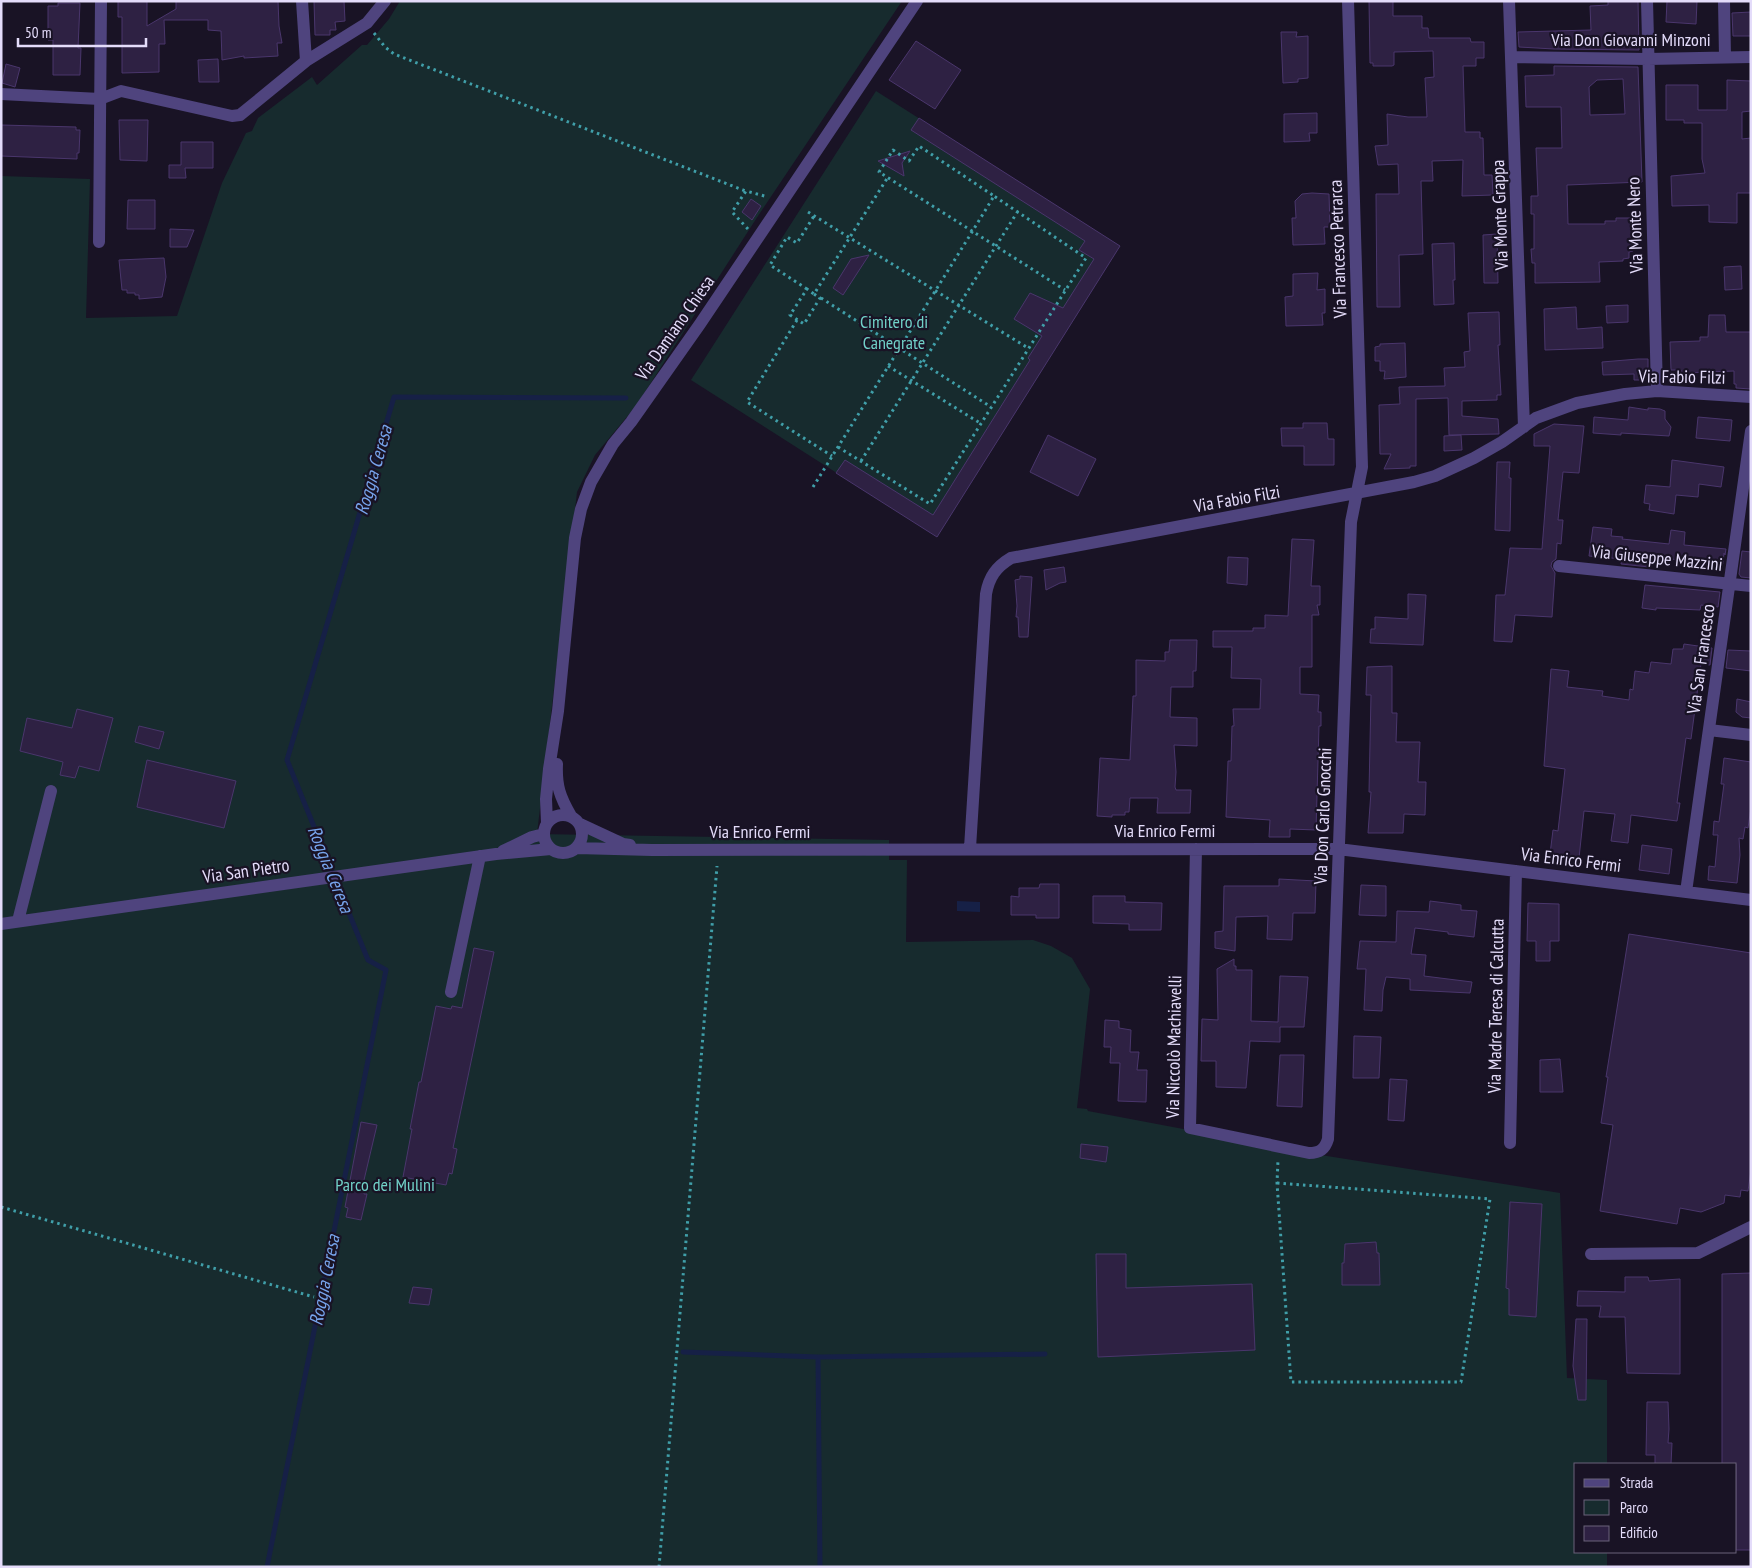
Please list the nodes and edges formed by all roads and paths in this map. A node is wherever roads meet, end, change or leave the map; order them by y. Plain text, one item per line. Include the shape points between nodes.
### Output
1 (101, 1) edge
2 (302, 1) edge
3 (385, 1) edge
4 (917, 1) edge
5 (1348, 1) edge
6 (1509, 1) edge
7 (1647, 1) edge
8 (1724, 1) edge
9 (367, 23) junction
10 (1512, 57) junction
11 (1751, 57) edge
12 (1725, 58) junction
13 (1648, 59) junction
14 (306, 61) junction
15 (1, 94) edge
16 (100, 99) junction
17 (888, 177) junction
18 (746, 191) junction
19 (994, 196) junction
20 (777, 202) junction
21 (1018, 211) junction
22 (808, 212) dead end
23 (814, 216) junction
24 (972, 232) junction
25 (752, 233) dead end
26 (849, 237) junction
27 (99, 242) dead end
28 (995, 246) junction
29 (807, 289) junction
30 (935, 290) junction
31 (1065, 290) junction
32 (814, 294) junction
33 (820, 298) junction
34 (958, 305) junction
35 (797, 320) junction
36 (899, 348) junction
37 (1028, 348) junction
38 (922, 363) junction
39 (888, 366) junction
40 (911, 381) junction
41 (1657, 391) junction
42 (1751, 397) edge
43 (990, 407) junction
44 (980, 423) junction
45 (1524, 427) junction
46 (1751, 431) edge
47 (838, 447) junction
48 (832, 456) junction
49 (861, 461) junction
50 (813, 487) dead end
51 (1357, 494) junction
52 (1559, 566) dead end
53 (1729, 584) junction
54 (1751, 586) edge
55 (558, 711) junction
56 (1709, 730) junction
57 (1751, 735) edge
58 (51, 791) dead end
59 (576, 820) junction
60 (545, 829) junction
61 (577, 848) junction
62 (970, 848) junction
63 (551, 849) junction
64 (1196, 849) junction
65 (652, 850) junction
66 (1339, 850) junction
67 (496, 854) junction
68 (480, 856) junction
69 (716, 866) dead end
70 (1516, 871) junction
71 (1686, 892) junction
72 (1751, 900) edge
73 (18, 921) junction
74 (1, 924) edge
75 (451, 992) dead end
76 (1328, 1139) joint
77 (1510, 1143) dead end
78 (1278, 1147) junction
79 (1277, 1183) junction
80 (1, 1207) edge
81 (1751, 1226) edge
82 (1591, 1254) dead end
83 (314, 1298) dead end
84 (659, 1567) edge

1 - 16 street
2 - 14 street
3 - 9 street
4 - 20 street, Via Damiano Chiesa
5 - 51 street, Via Francesco Petrarca via 1362,468
6 - 10 street, Via Monte Grappa
7 - 13 street, Via Monte Nero
8 - 12 street
9 - 14 street
9 - 18 path via 385,48 394,54
10 - 13 street, Via Don Giovanni Minzoni
10 - 45 street, Via Monte Grappa
11 - 12 street, Via Don Giovanni Minzoni
12 - 13 street, Via Don Giovanni Minzoni
13 - 41 street, Via Monte Nero
14 - 16 street via 240,115 232,116 121,91
15 - 16 street
16 - 27 street
17 - 19 path via 879,172 893,150 909,161 919,146
17 - 24 path
17 - 26 path
18 - 20 path
18 - 20 path
18 - 25 path via 732,212
19 - 21 path
19 - 24 path
20 - 55 street, Via Damiano Chiesa via 690,338 613,444 591,482 575,538
21 - 28 path
21 - 31 path via 1086,258
22 - 23 path
23 - 26 path
23 - 29 path via 797,243 787,237 770,266
24 - 28 path
24 - 30 path
26 - 30 path
26 - 32 path
28 - 31 path
28 - 34 path
29 - 32 path
29 - 35 path via 790,316
30 - 34 path
30 - 36 path
31 - 37 path
32 - 33 path
33 - 35 path via 804,324
33 - 36 path
34 - 37 path
34 - 38 path
35 - 48 path via 747,402
36 - 38 path
36 - 39 path
37 - 43 path
38 - 40 path
38 - 43 path
39 - 40 path
39 - 47 path
40 - 44 path
40 - 49 path
41 - 42 street, Via Fabio Filzi
41 - 45 street, Via Fabio Filzi via 1577,403 1536,418
43 - 44 path
44 - 49 path via 930,504
45 - 51 street, Via Fabio Filzi via 1474,458 1435,476
46 - 53 street, Via San Francesco
47 - 48 path
47 - 49 path
48 - 50 path
51 - 62 street, Via Fabio Filzi via 1011,558 996,569 986,594
51 - 66 street, Via Don Carlo Gnocchi via 1350,522
52 - 53 street, Via Giuseppe Mazzini
53 - 54 street, Via Giuseppe Mazzini
53 - 56 street, Via San Francesco
55 - 59 street, Via Damiano Chiesa via 558,792
55 - 60 street, Via Damiano Chiesa via 549,769
56 - 57 street
56 - 71 street, Via San Francesco
58 - 73 street
59 - 60 street via 558,815
59 - 61 street via 583,836
59 - 65 street via 623,844
60 - 63 street via 545,840
60 - 67 street, Via San Pietro
61 - 63 street via 562,853
61 - 65 street, Via Enrico Fermi
62 - 64 street, Via Enrico Fermi
62 - 65 street, Via Enrico Fermi
63 - 67 street, Via San Pietro
64 - 66 street, Via Enrico Fermi
64 - 78 street, Via Niccolò Machiavelli via 1190,1128
66 - 70 street, Via Enrico Fermi
66 - 76 street, Via Don Carlo Gnocchi
67 - 68 street, Via San Pietro
68 - 73 street, Via San Pietro
68 - 75 street
69 - 84 path
70 - 71 street, Via Enrico Fermi
70 - 77 street, Via Madre Teresa di Calcutta
71 - 72 street, Via Enrico Fermi
73 - 74 street, Via San Pietro
76 - 78 street, Via Niccolò Machiavelli via 1322,1150 1316,1153
78 - 79 path
79 - 79 path via 1490,1199 1461,1382 1291,1382
80 - 83 path
81 - 82 street via 1698,1253

